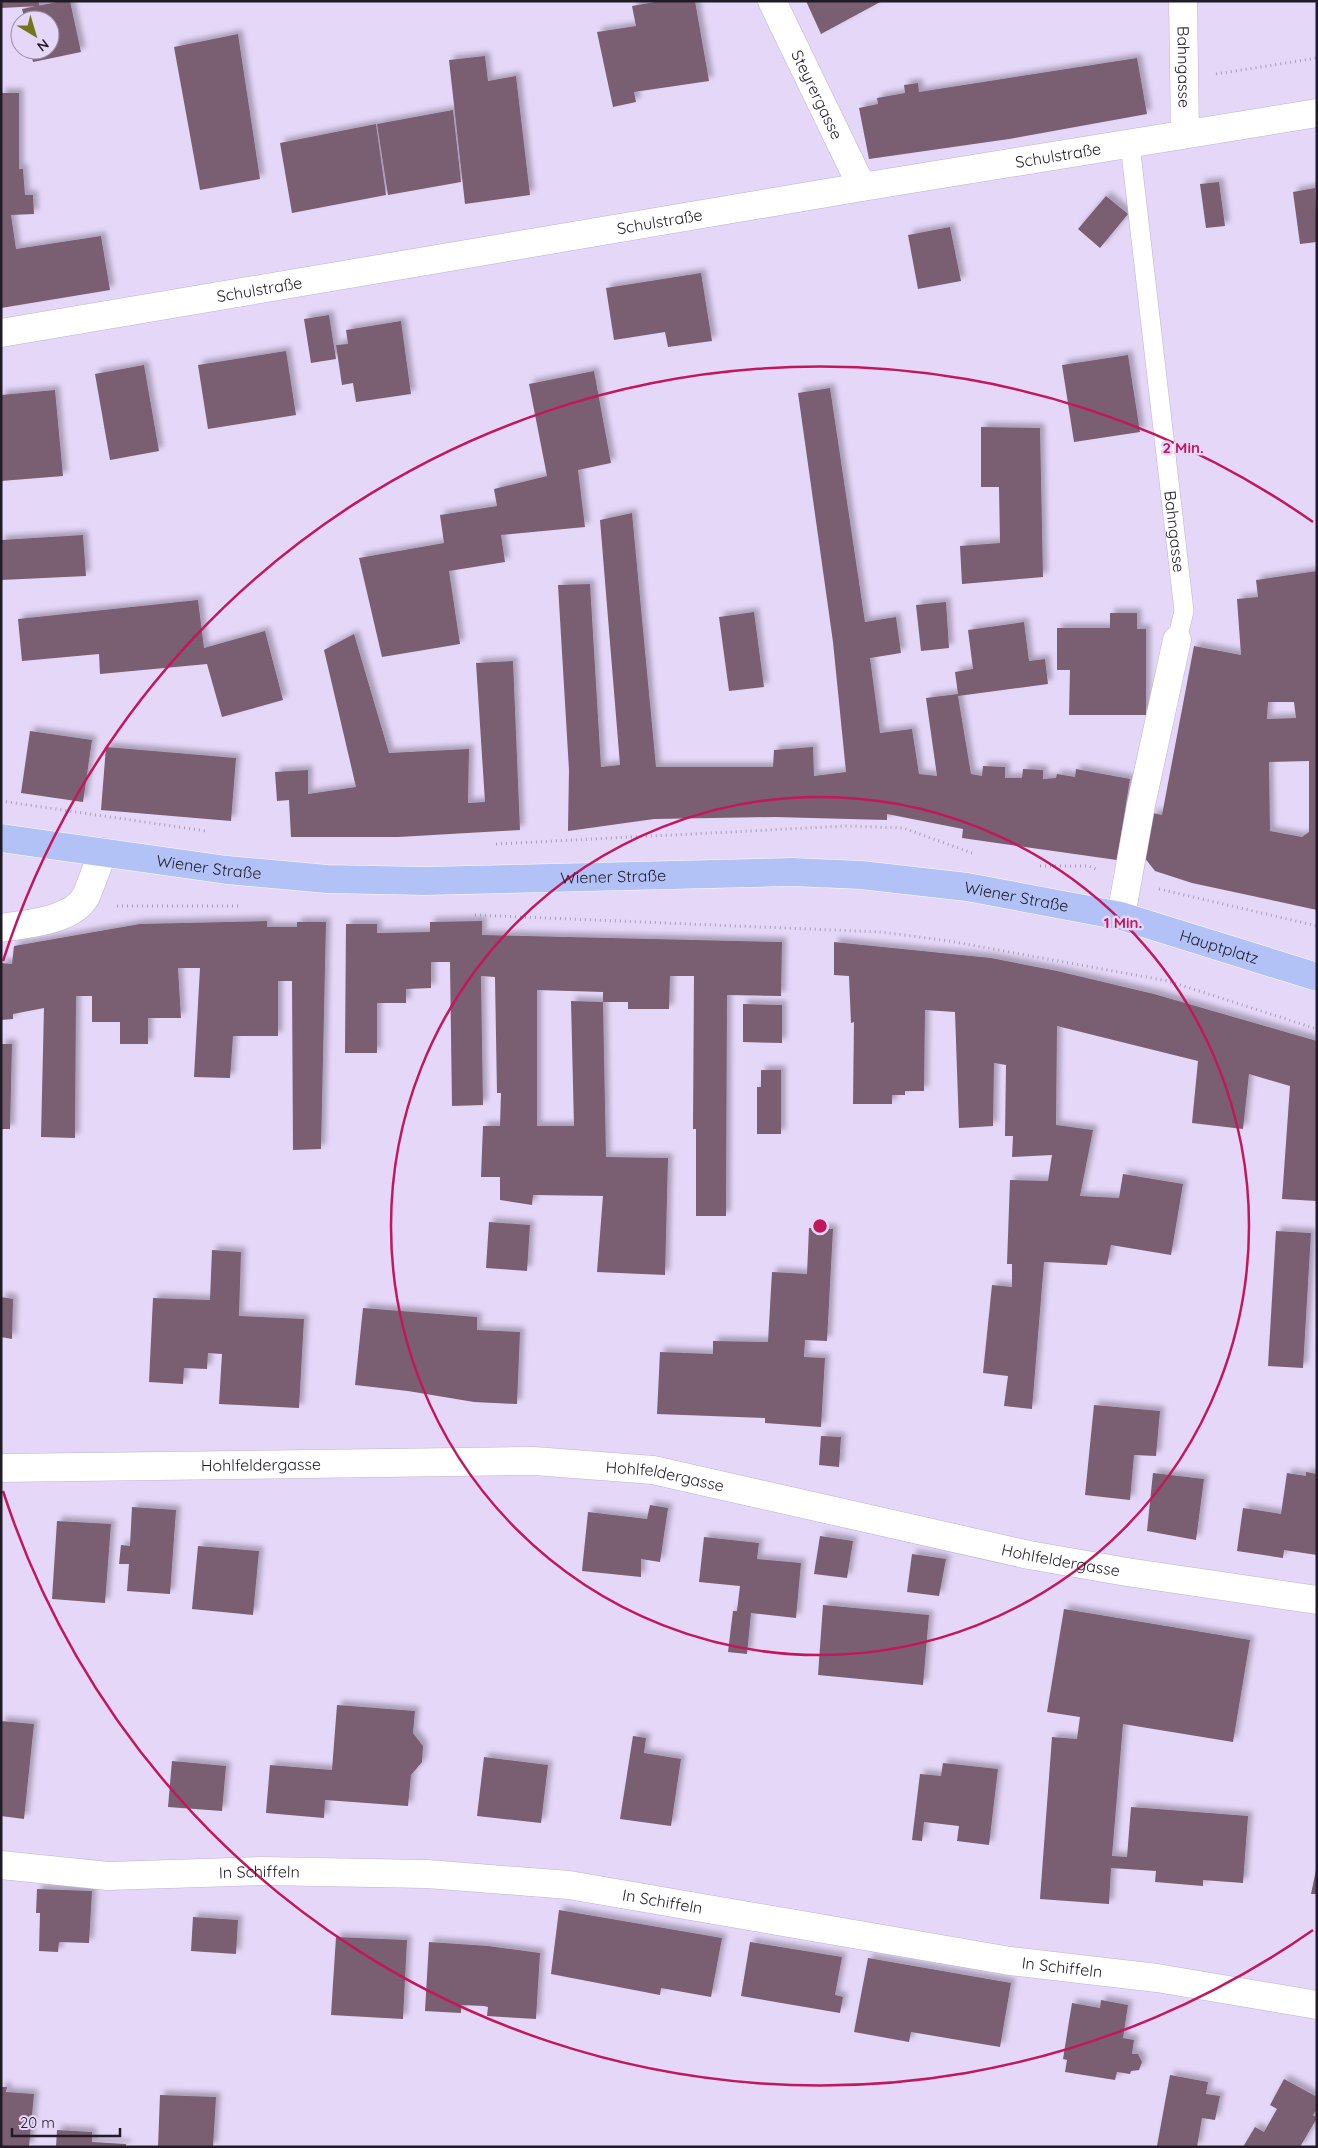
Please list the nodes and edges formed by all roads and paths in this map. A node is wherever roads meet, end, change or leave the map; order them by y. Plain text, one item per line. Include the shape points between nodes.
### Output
1 (772, 1) edge
2 (1183, 1) edge
3 (1317, 58) edge
4 (1184, 80) junction
5 (1317, 113) edge
6 (1185, 134) junction
7 (1130, 144) junction
8 (862, 187) junction
9 (1, 333) edge
10 (1177, 640) joint
11 (1, 801) edge
12 (216, 833) dead end
13 (1, 838) edge
14 (486, 845) dead end
15 (103, 852) junction
16 (977, 855) dead end
17 (1033, 867) dead end
18 (1128, 881) junction
19 (85, 898) junction
20 (246, 906) dead end
21 (473, 915) dead end
22 (1122, 916) junction
23 (1317, 926) edge
24 (1, 928) edge
25 (1317, 977) edge
26 (1317, 1029) edge
27 (1, 1468) edge
28 (1317, 1600) edge
29 (1, 1865) edge
30 (1317, 2005) edge

1 - 8 street, Steyrergasse
2 - 4 street, Bahngasse
3 - 4 path
4 - 6 street, Bahngasse
5 - 6 street, Schulstraße
6 - 7 street, Schulstraße
7 - 8 street, Schulstraße
7 - 10 lane, Bahngasse via 1184,611
8 - 9 street, Schulstraße
10 - 18 street, Bahngasse
11 - 12 path
13 - 15 main road, Wiener Straße
14 - 16 path via 846,826 903,828
15 - 19 street
15 - 22 main road, Wiener Straße via 227,870 327,878 425,881 783,872 861,876 967,886
17 - 18 path via 1089,866
18 - 22 street, Bahngasse
18 - 23 path
19 - 20 path via 122,907
19 - 24 street via 54,919
21 - 26 path via 880,932 940,940 1168,981
22 - 25 main road, Hauptplatz
27 - 28 street, Hohlfeldergasse via 534,1461 654,1470 1029,1554
29 - 30 street, In Schiffeln via 108,1876 262,1871 427,1874 569,1886 1010,1960 1157,1978

